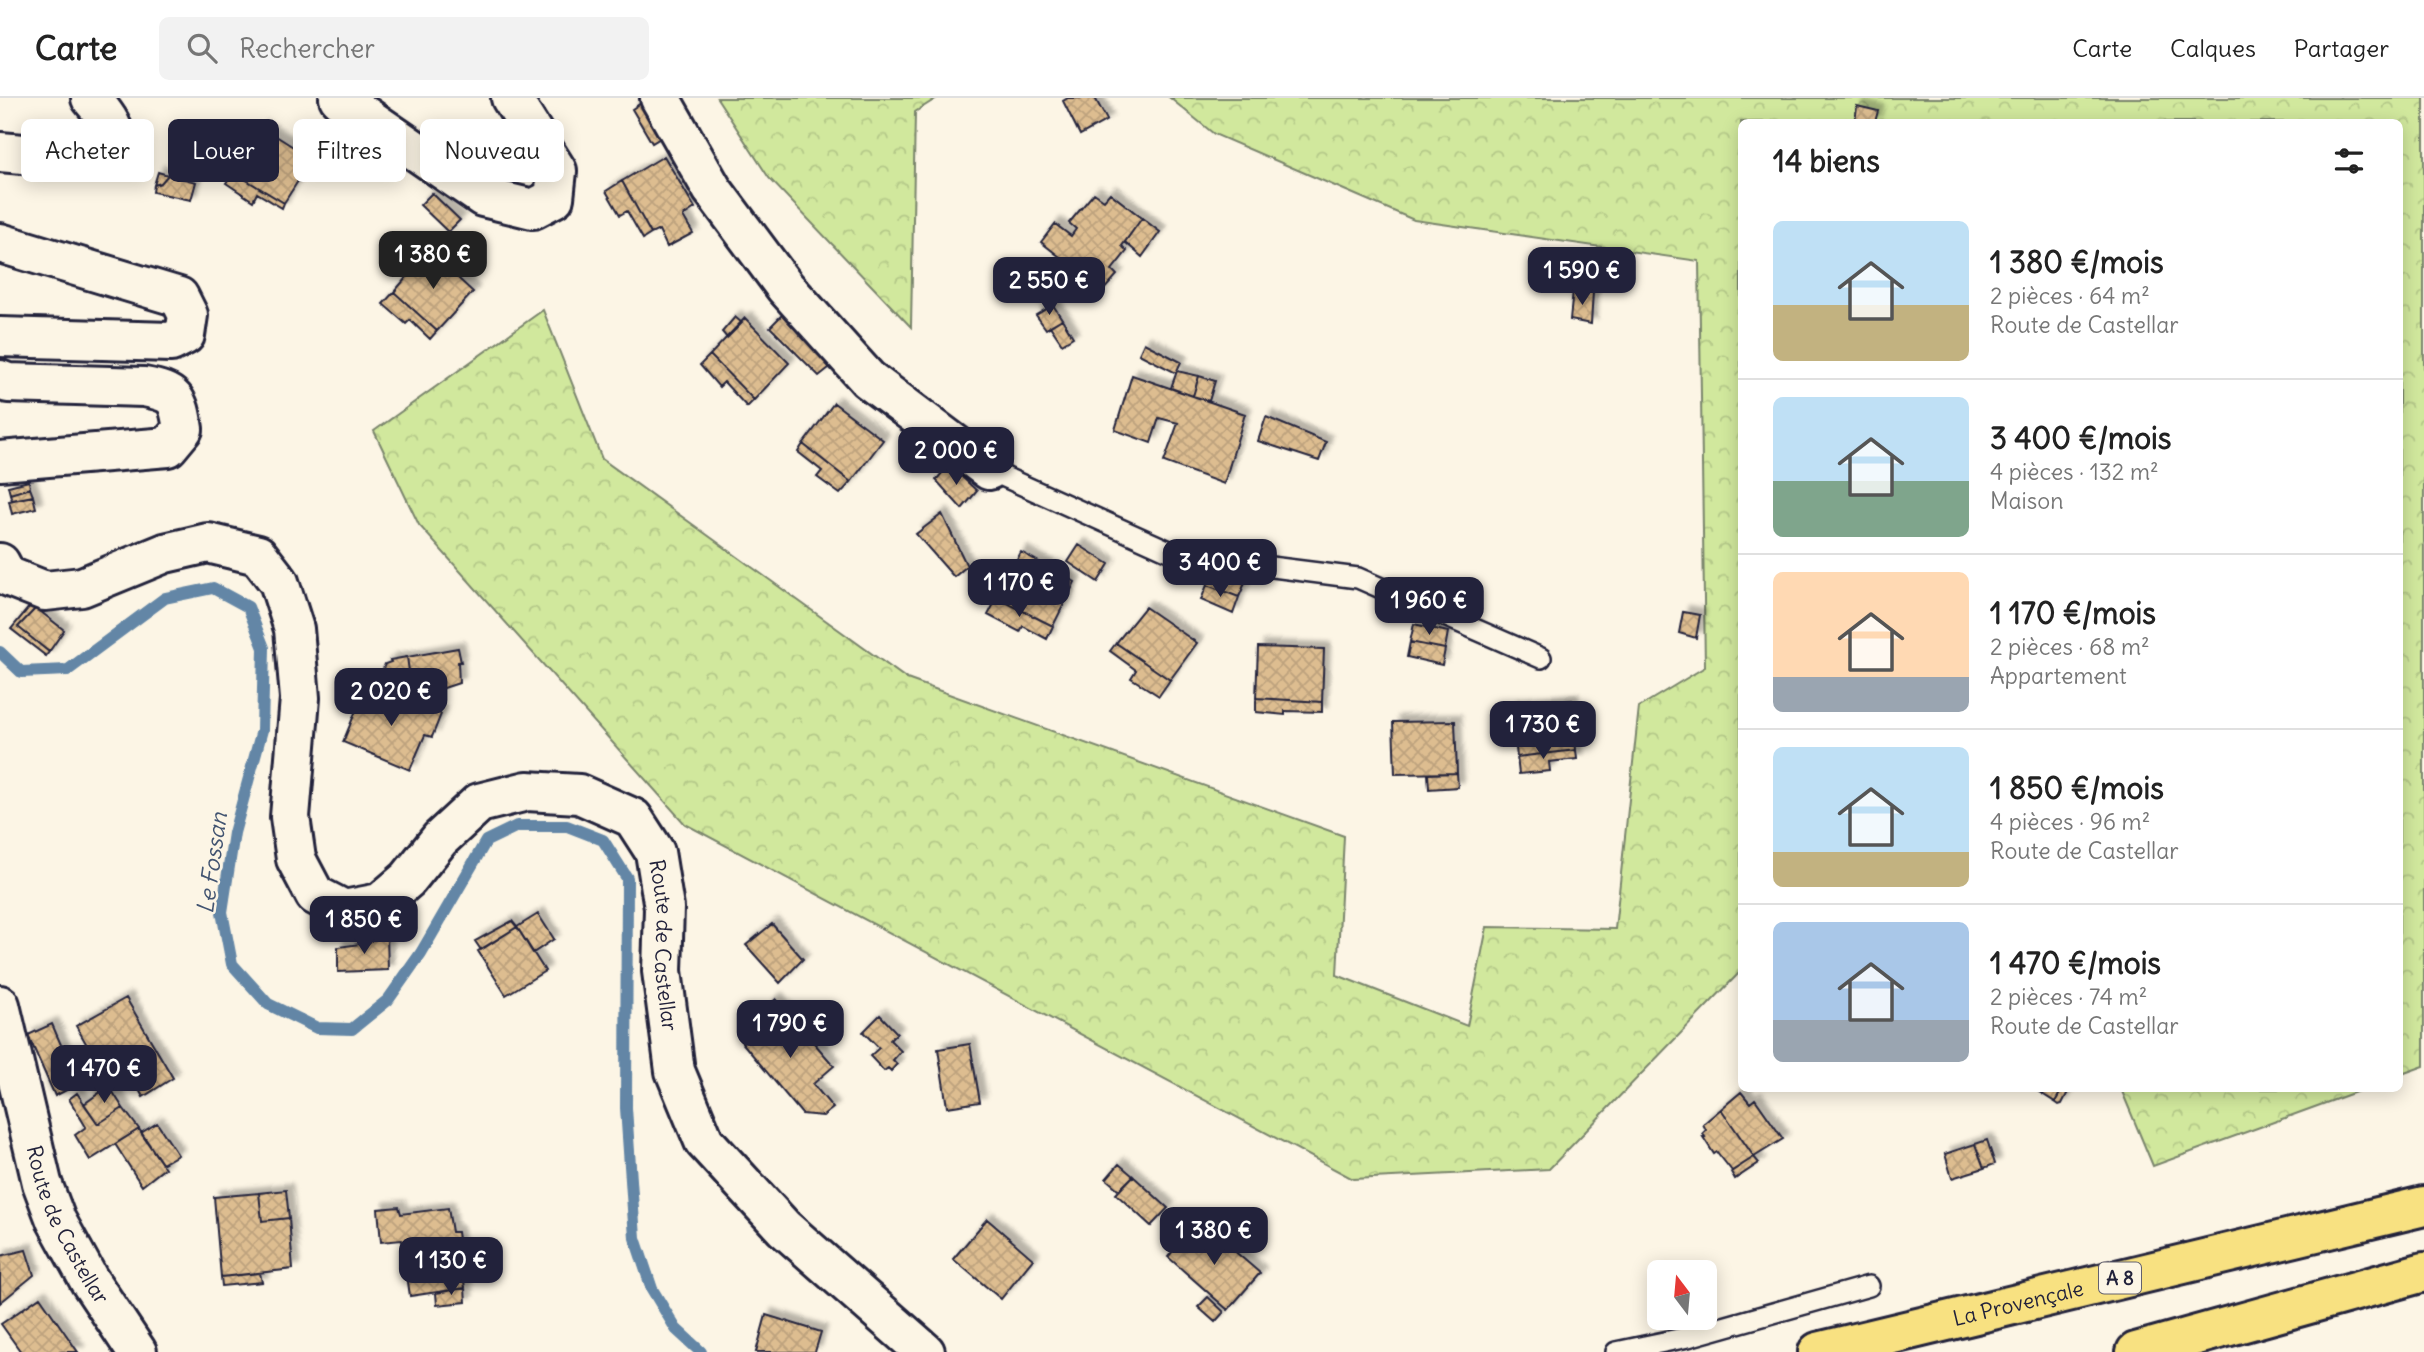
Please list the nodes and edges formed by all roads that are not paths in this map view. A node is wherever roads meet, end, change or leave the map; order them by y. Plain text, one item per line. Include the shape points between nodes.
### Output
1 (91, 98) edge
2 (339, 98) edge
3 (511, 98) edge
4 (660, 98) edge
5 (0, 152) edge
6 (0, 243) edge
7 (0, 337) edge
8 (0, 380) edge
9 (0, 461) edge
10 (989, 471) joint
11 (0, 563) edge
12 (1541, 658) dead end
13 (0, 1005) edge
14 (2424, 1206) edge
15 (2424, 1272) edge
16 (1869, 1286) dead end
17 (136, 1352) edge
18 (925, 1352) edge
19 (1616, 1352) edge
20 (1818, 1352) edge
21 (2136, 1352) edge

1 - 5 street via 108,118 116,136 115,149 100,156 71,158
2 - 3 street via 483,197 533,209 554,198 557,171
4 - 10 street via 712,189 785,287 868,379
6 - 7 street via 179,297 188,315 185,335 171,342
8 - 9 street via 167,391 179,402 183,429 167,447
10 - 12 lane via 1178,555 1358,578
11 - 18 street, Route de Castellar via 7,576 46,591 82,587 165,554 208,543 258,555 279,582 295,629 300,698 290,817 296,859 315,895 344,910 380,903 479,803 527,791 579,794 633,818 655,852 664,908 663,971 675,1071 704,1141 785,1228
13 - 17 street, Route de Castellar via 42,1183 56,1220
14 - 20 highway, La Provençale / A 8
15 - 21 highway
16 - 19 lane via 1688,1337

